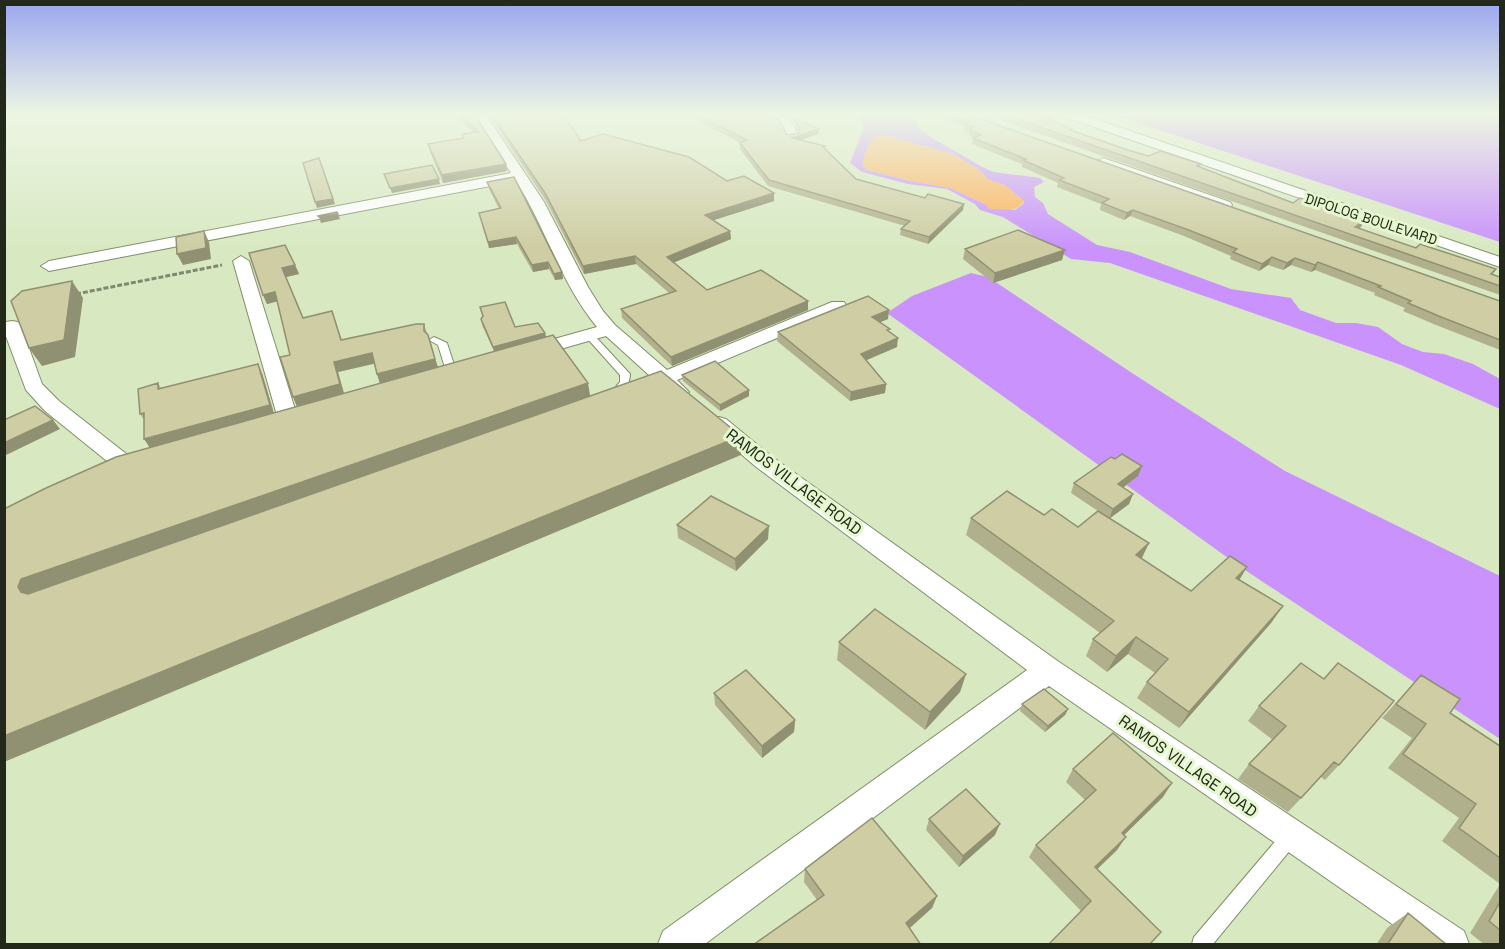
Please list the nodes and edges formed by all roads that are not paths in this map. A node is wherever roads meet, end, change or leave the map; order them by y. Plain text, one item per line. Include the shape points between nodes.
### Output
1 (509, 159) edge
2 (1093, 159) edge
3 (1199, 159) edge
4 (520, 176) junction
5 (1236, 209) edge
6 (241, 261) road end
7 (1500, 262) edge
8 (49, 266) dead end
9 (838, 306) edge
10 (12, 326) edge
11 (599, 332) junction
12 (434, 340) dead end
13 (509, 358) edge
14 (452, 374) edge
15 (663, 379) junction
16 (604, 402) edge
17 (288, 419) edge
18 (99, 477) edge
19 (1049, 670) junction
20 (1290, 837) junction
21 (676, 945) edge
22 (1201, 945) edge
23 (1451, 945) edge

1 - 4 street, RAMOS VILLAGE ROAD
2 - 5 street
3 - 7 street, DIPOLOG BOULEVARD
4 - 8 street
4 - 11 street, RAMOS VILLAGE ROAD via 596,314
6 - 17 street
9 - 15 street
10 - 18 street via 28,375 42,396 136,462
11 - 13 street
11 - 15 street, RAMOS VILLAGE ROAD
11 - 16 lane via 625,374 621,390
12 - 14 lane via 442,343
15 - 19 street, RAMOS VILLAGE ROAD via 763,461
19 - 20 street, RAMOS VILLAGE ROAD
19 - 21 street
20 - 22 lane
20 - 23 street, RAMOS VILLAGE ROAD

